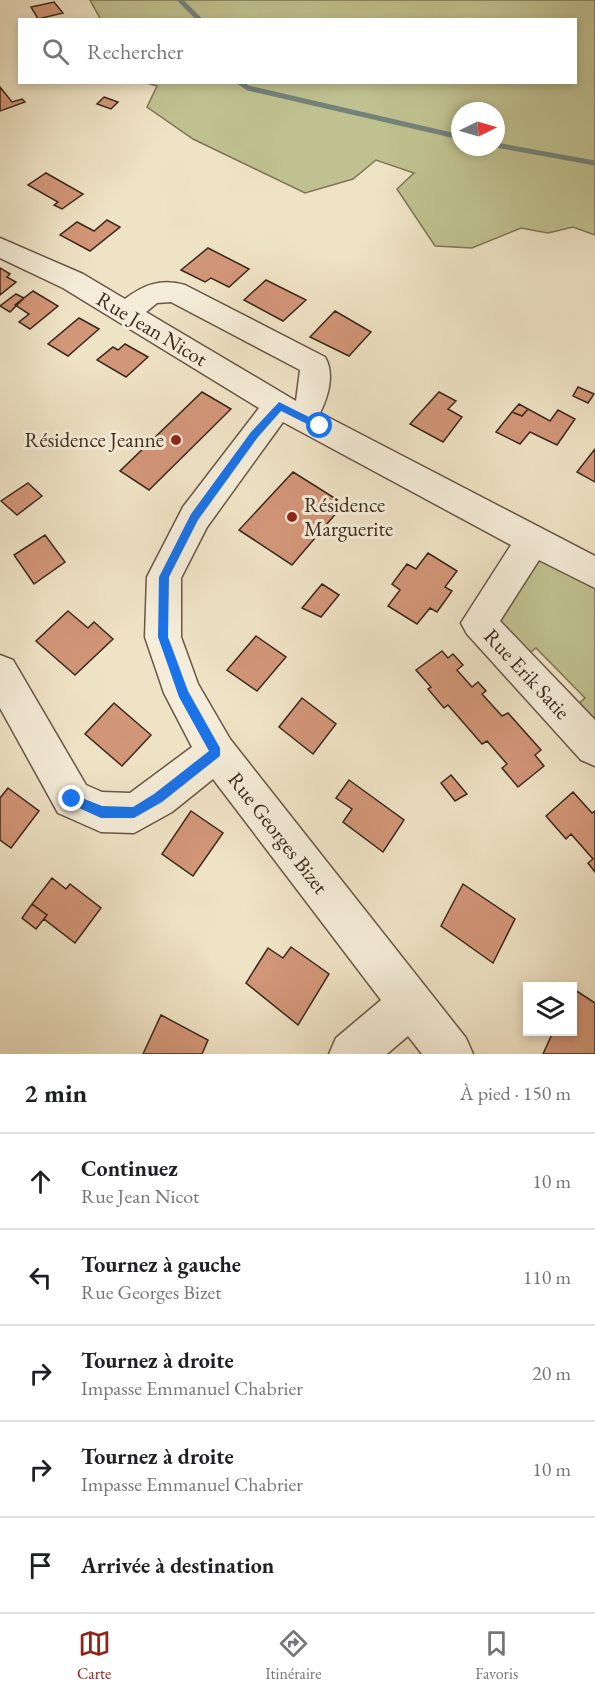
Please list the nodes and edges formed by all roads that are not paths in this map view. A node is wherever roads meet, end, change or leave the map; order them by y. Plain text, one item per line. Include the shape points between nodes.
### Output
1 (0, 247) edge
2 (126, 313) junction
3 (291, 411) junction
4 (534, 539) junction
5 (595, 573) edge
6 (0, 672) edge
7 (595, 747) edge
8 (216, 752) junction
9 (411, 1004) junction
10 (352, 1054) edge
11 (450, 1054) edge

1 - 2 street, Rue Jean Nicot via 73,281
2 - 3 street, Rue Jean Nicot
2 - 3 street, Rue Georges Bizet via 150,294 175,292 315,365 312,398
3 - 4 street
3 - 8 street, Rue Georges Bizet via 255,434 195,517 164,577 163,637 183,693
4 - 5 street
4 - 7 street, Rue Erik Satie via 478,623
6 - 8 street via 72,799 101,812 134,813
8 - 9 street, Rue Georges Bizet
9 - 10 street
9 - 11 street, Rue Georges Bizet

